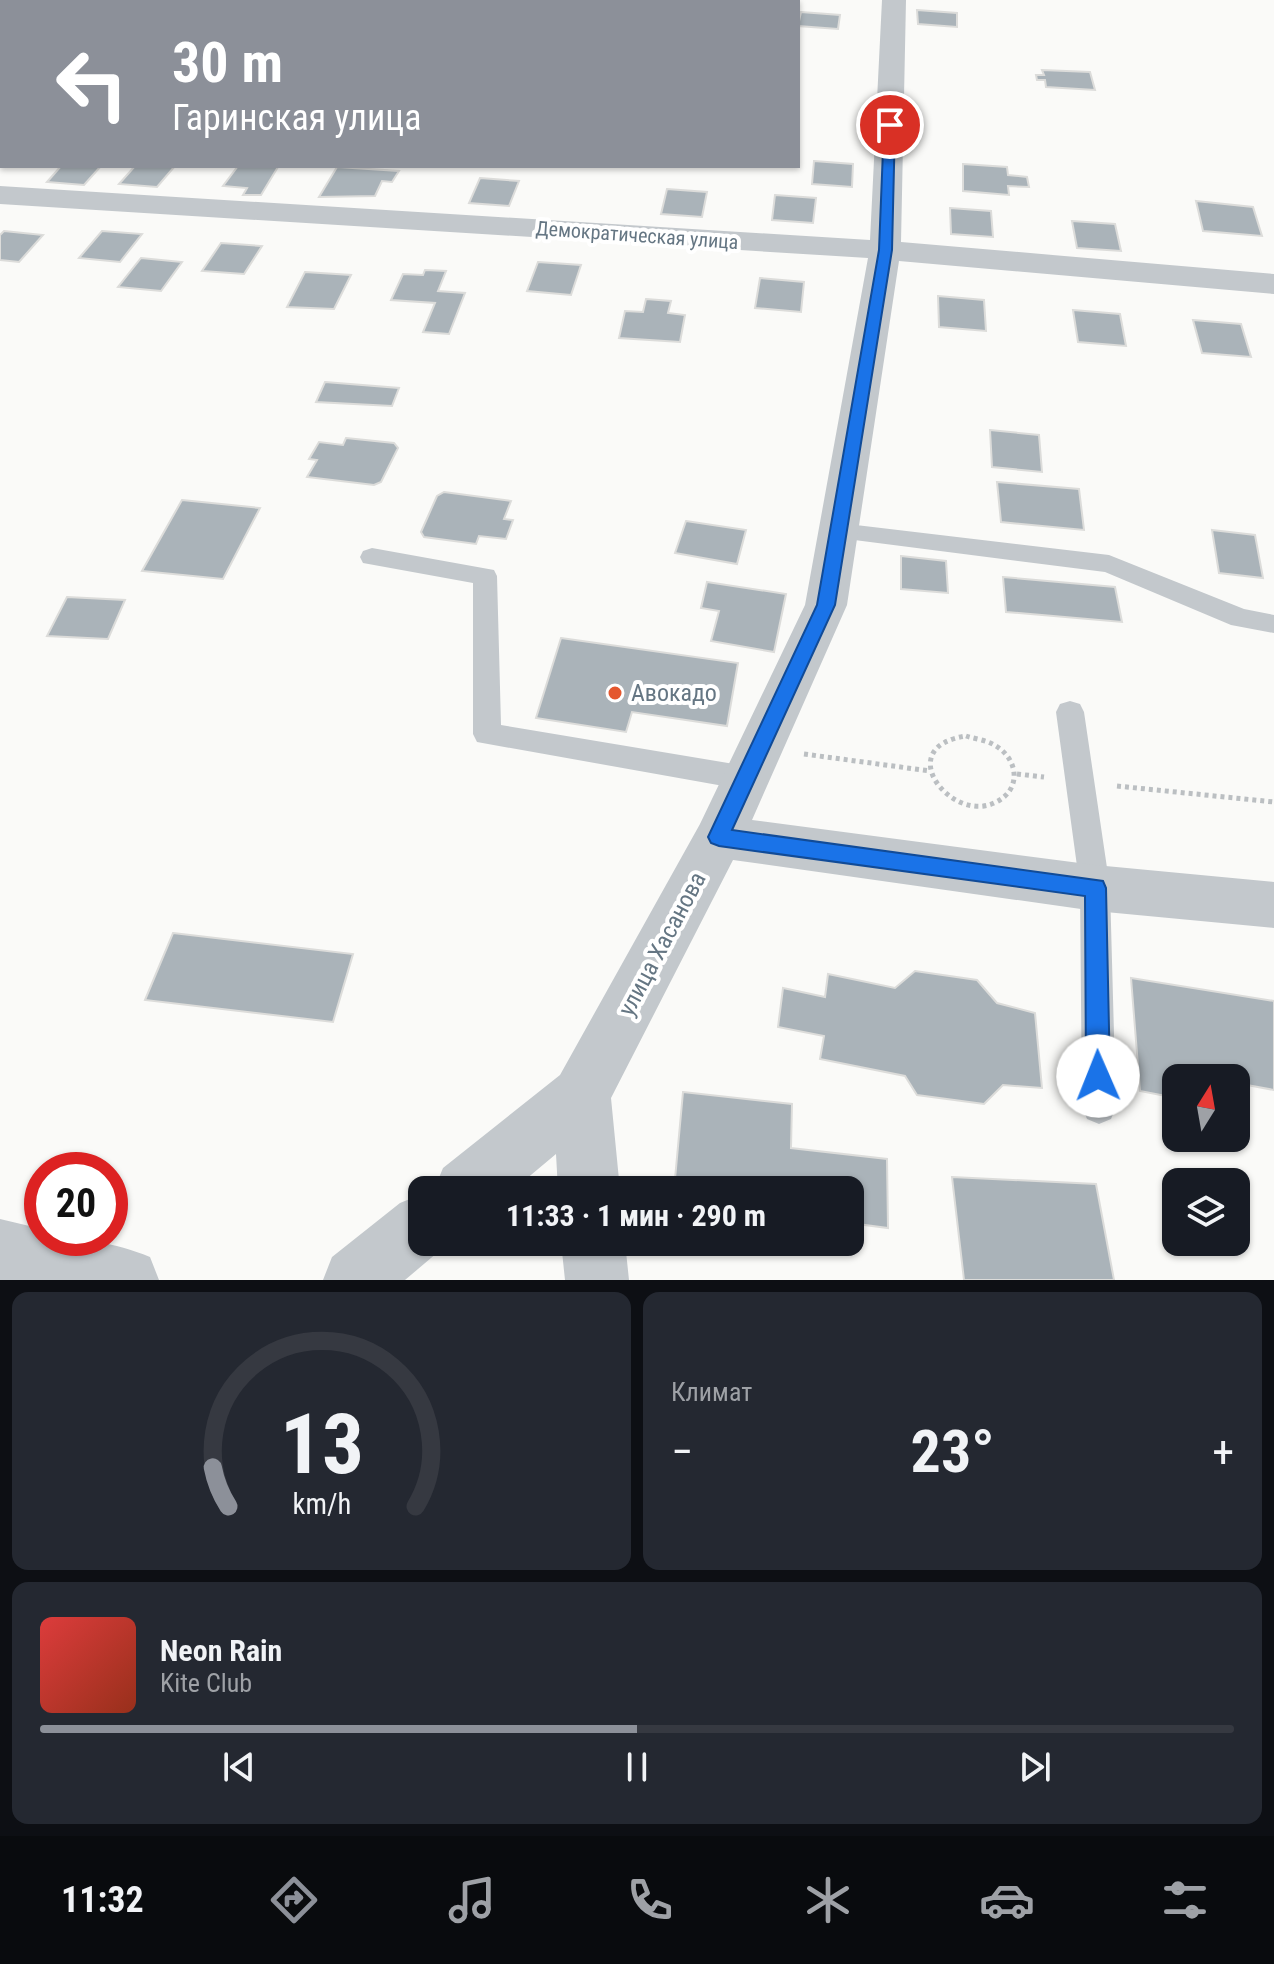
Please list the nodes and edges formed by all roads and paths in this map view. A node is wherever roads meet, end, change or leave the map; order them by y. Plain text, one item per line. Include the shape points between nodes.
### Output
1 (894, 0) edge
2 (0, 195) edge
3 (885, 250) junction
4 (1274, 284) edge
5 (839, 531) junction
6 (372, 557) dead end
7 (1274, 624) edge
8 (1070, 712) dead end
9 (753, 763) junction
10 (930, 771) junction
11 (1017, 774) junction
12 (1080, 782) junction
13 (1274, 802) edge
14 (719, 837) junction
15 (1095, 888) junction
16 (1274, 905) edge
17 (581, 1095) junction
18 (1099, 1107) dead end
19 (482, 1176) edge
20 (588, 1176) edge
21 (408, 1236) edge
22 (0, 1251) edge
23 (594, 1256) edge
24 (127, 1280) edge
25 (355, 1280) edge
26 (597, 1280) edge

1 - 3 street, улица Хасанова
2 - 3 street, Демократическая улица
3 - 4 street, Демократическая улица
3 - 5 street, улица Хасанова
5 - 7 lane via 1109,564 1240,618
5 - 9 street, улица Хасанова via 826,605
6 - 9 lane via 485,576 487,734
8 - 12 lane
9 - 10 path
9 - 14 street, улица Хасанова
10 - 11 path via 945,793 971,805 999,802 1009,795
10 - 11 path via 929,760 941,742 966,736 1005,751
11 - 12 path
12 - 13 path
12 - 15 lane
14 - 15 street
14 - 17 street, улица Хасанова
15 - 16 street
15 - 18 lane
17 - 19 street
17 - 20 street
21 - 25 street
22 - 24 street
23 - 26 street

